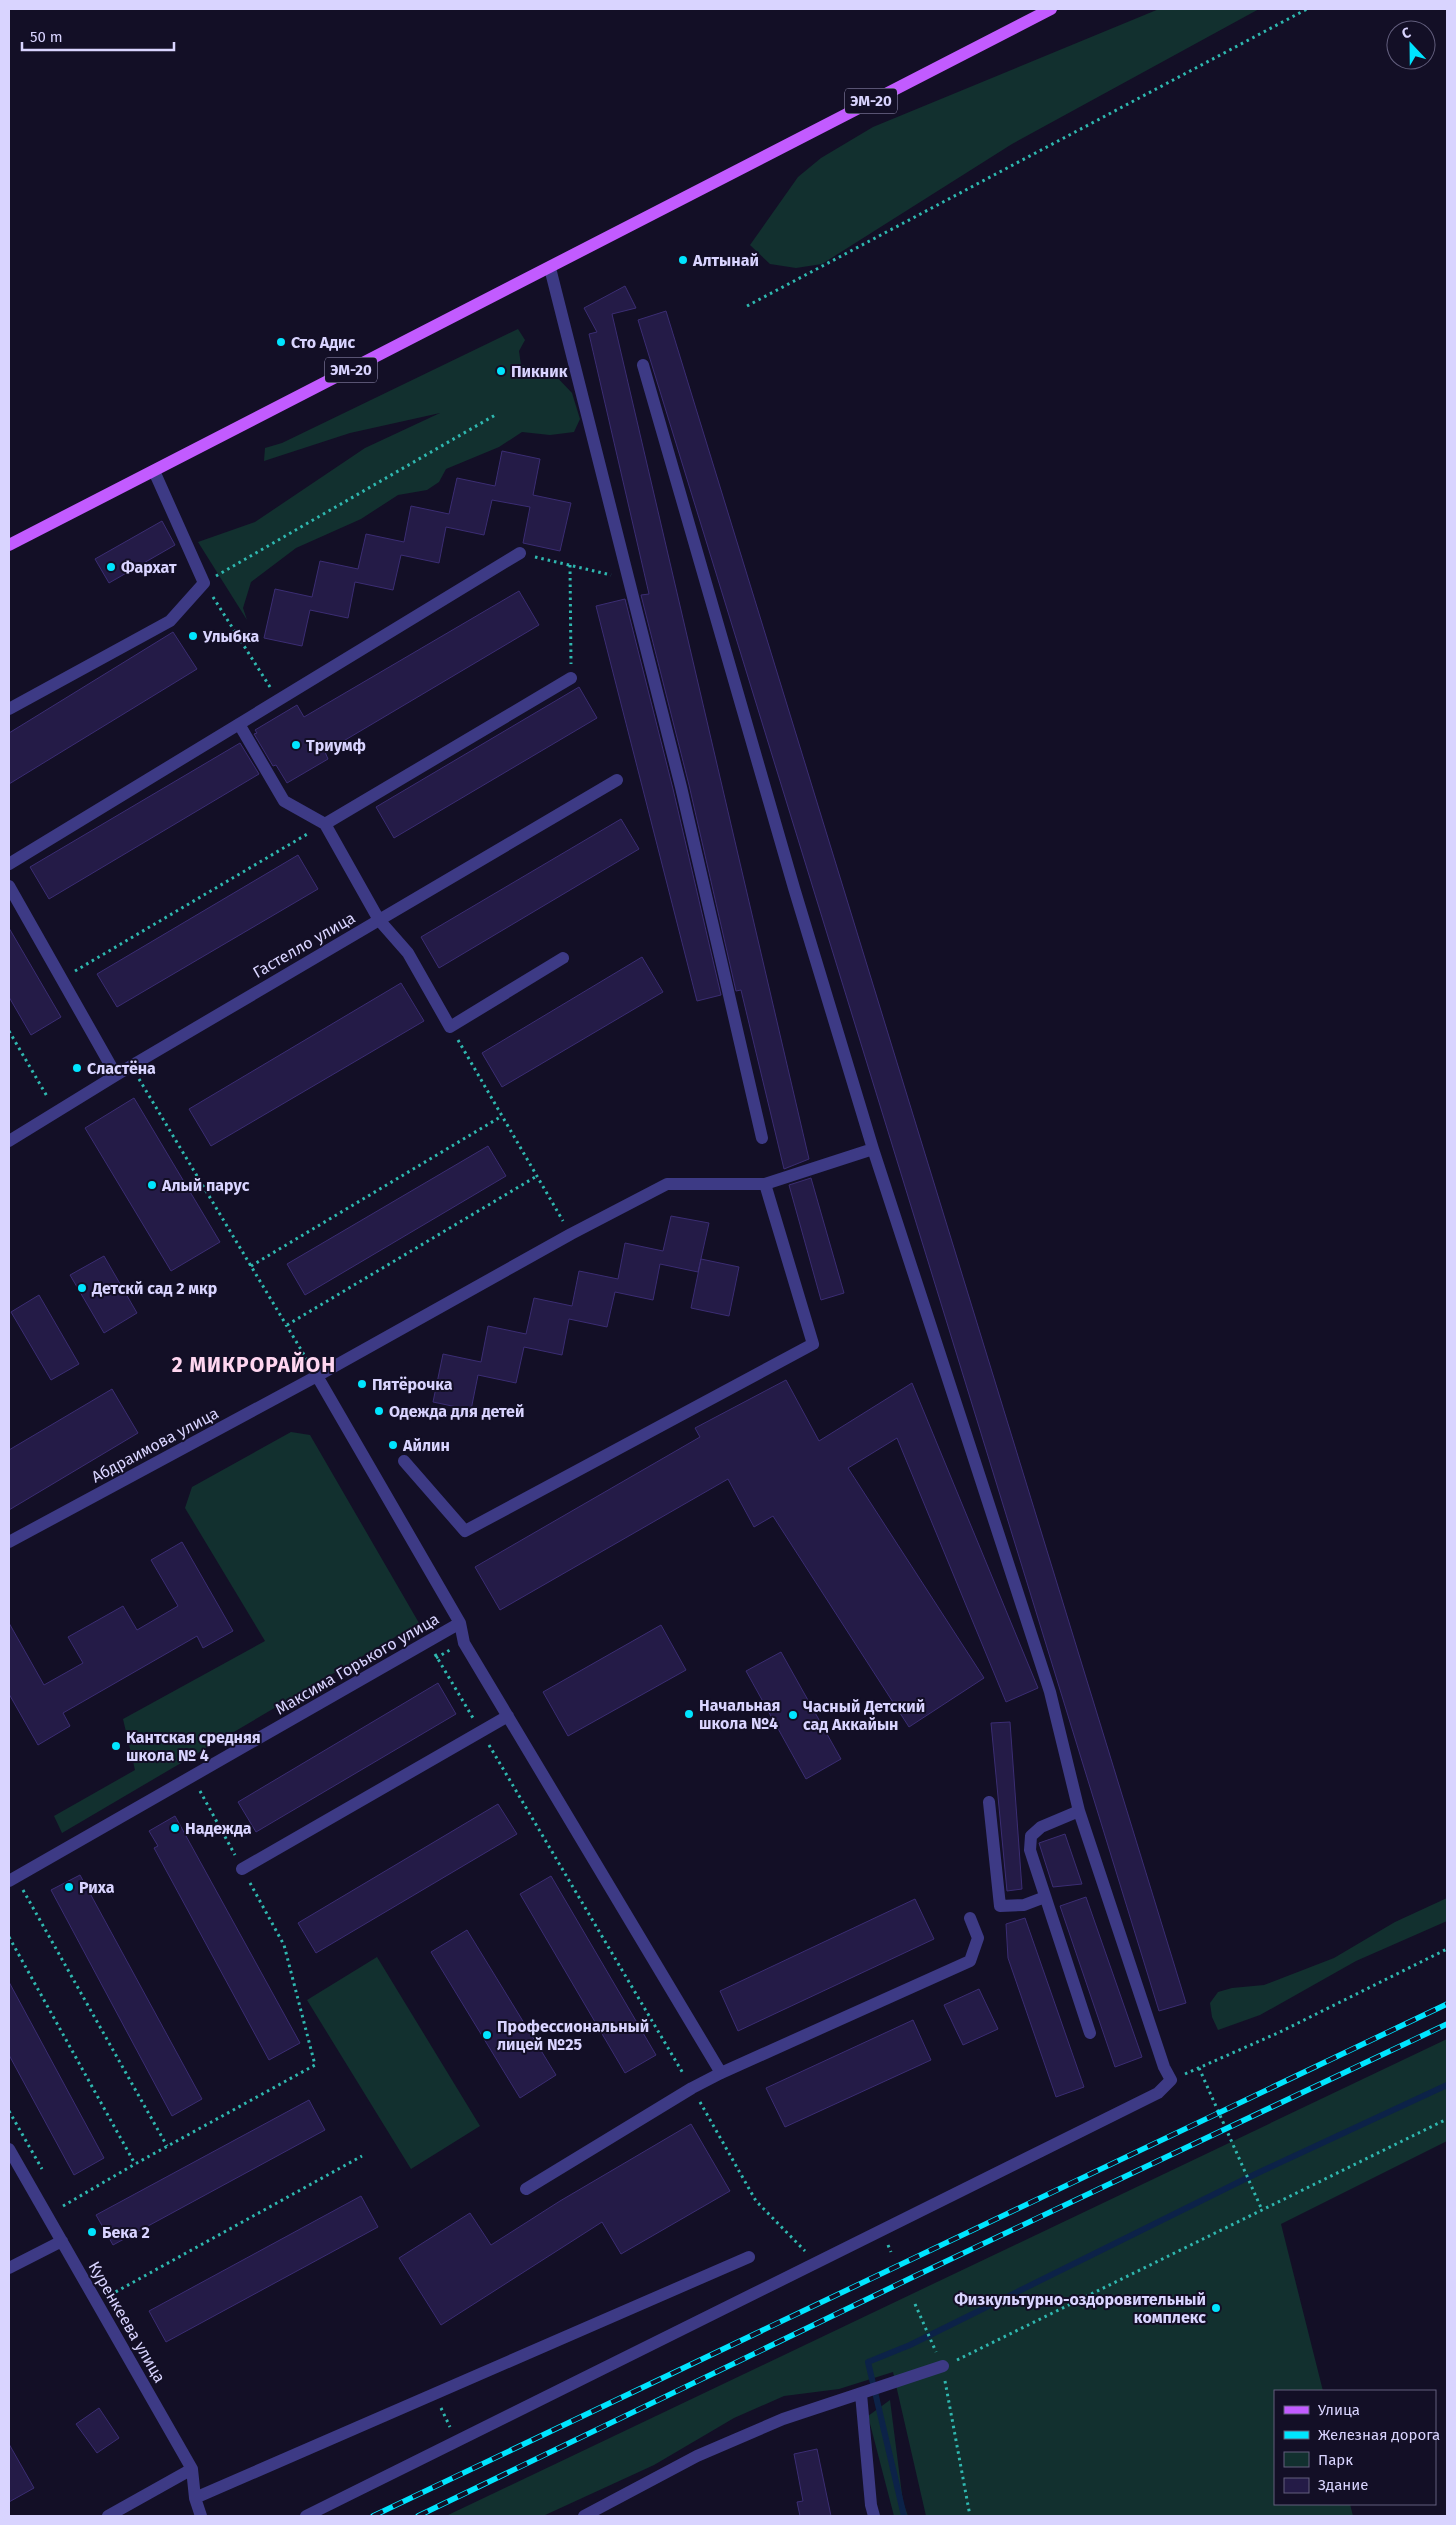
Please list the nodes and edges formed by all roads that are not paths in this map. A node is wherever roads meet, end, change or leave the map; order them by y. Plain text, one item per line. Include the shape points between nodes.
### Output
1 (1051, 9) edge
2 (550, 268) junction
3 (644, 365) dead end
4 (154, 471) junction
5 (9, 545) edge
6 (520, 553) road end
7 (571, 678) road end
8 (9, 709) edge
9 (239, 724) junction
10 (617, 780) dead end
11 (324, 824) junction
12 (9, 864) edge
13 (9, 886) edge
14 (379, 920) junction
15 (563, 958) dead end
16 (116, 1074) junction
17 (762, 1138) dead end
18 (9, 1141) edge
19 (873, 1149) junction
20 (765, 1184) junction
21 (317, 1376) junction
22 (404, 1461) dead end
23 (9, 1542) edge
24 (460, 1622) junction
25 (508, 1716) junction
26 (989, 1802) dead end
27 (1079, 1811) junction
28 (242, 1869) road end
29 (9, 1881) edge
30 (1045, 1897) junction
31 (970, 1918) dead end
32 (1090, 2032) dead end
33 (721, 2073) junction
34 (9, 2149) edge
35 (526, 2189) dead end
36 (62, 2241) junction
37 (749, 2257) dead end
38 (9, 2268) edge
39 (943, 2366) road end
40 (861, 2394) junction
41 (192, 2469) junction
42 (195, 2498) junction
43 (108, 2516) edge
44 (201, 2516) edge
45 (306, 2516) edge
46 (584, 2516) edge
47 (874, 2516) edge

1 - 2 main road, ЭМ-20
2 - 4 main road, ЭМ-20
2 - 17 street via 681,787
3 - 19 street via 794,888
4 - 5 main road, ЭМ-20
4 - 8 street via 204,583 170,621
6 - 9 street
7 - 11 street
9 - 11 street via 284,801
9 - 12 street
10 - 14 street, Гастелло улица
11 - 14 street
13 - 16 street
14 - 15 street via 408,953 450,1027
14 - 16 street, Гастелло улица
16 - 18 street, Гастелло улица
19 - 20 street, Абдраимова улица
19 - 27 street via 1050,1692
20 - 21 street, Абдраимова улица via 667,1184
20 - 22 street via 812,1344 465,1532
21 - 23 street, Абдраимова улица
21 - 24 street
24 - 25 street via 464,1643
24 - 29 street, Максима Горького улица
25 - 28 street
25 - 33 street
26 - 30 street via 1000,1906 1024,1904
27 - 30 street via 1041,1827 1031,1836 1030,1850
27 - 45 street via 1171,2080 1158,2093
30 - 32 street
31 - 33 street via 978,1938 970,1962
33 - 35 street
34 - 36 street, Куренкеева улица
36 - 38 street
36 - 41 street, Куренкеева улица
37 - 42 street
39 - 40 street
40 - 46 street via 783,2418 697,2456
40 - 47 street
41 - 42 street, Куренкеева улица
41 - 43 street
42 - 44 street, Куренкеева улица

